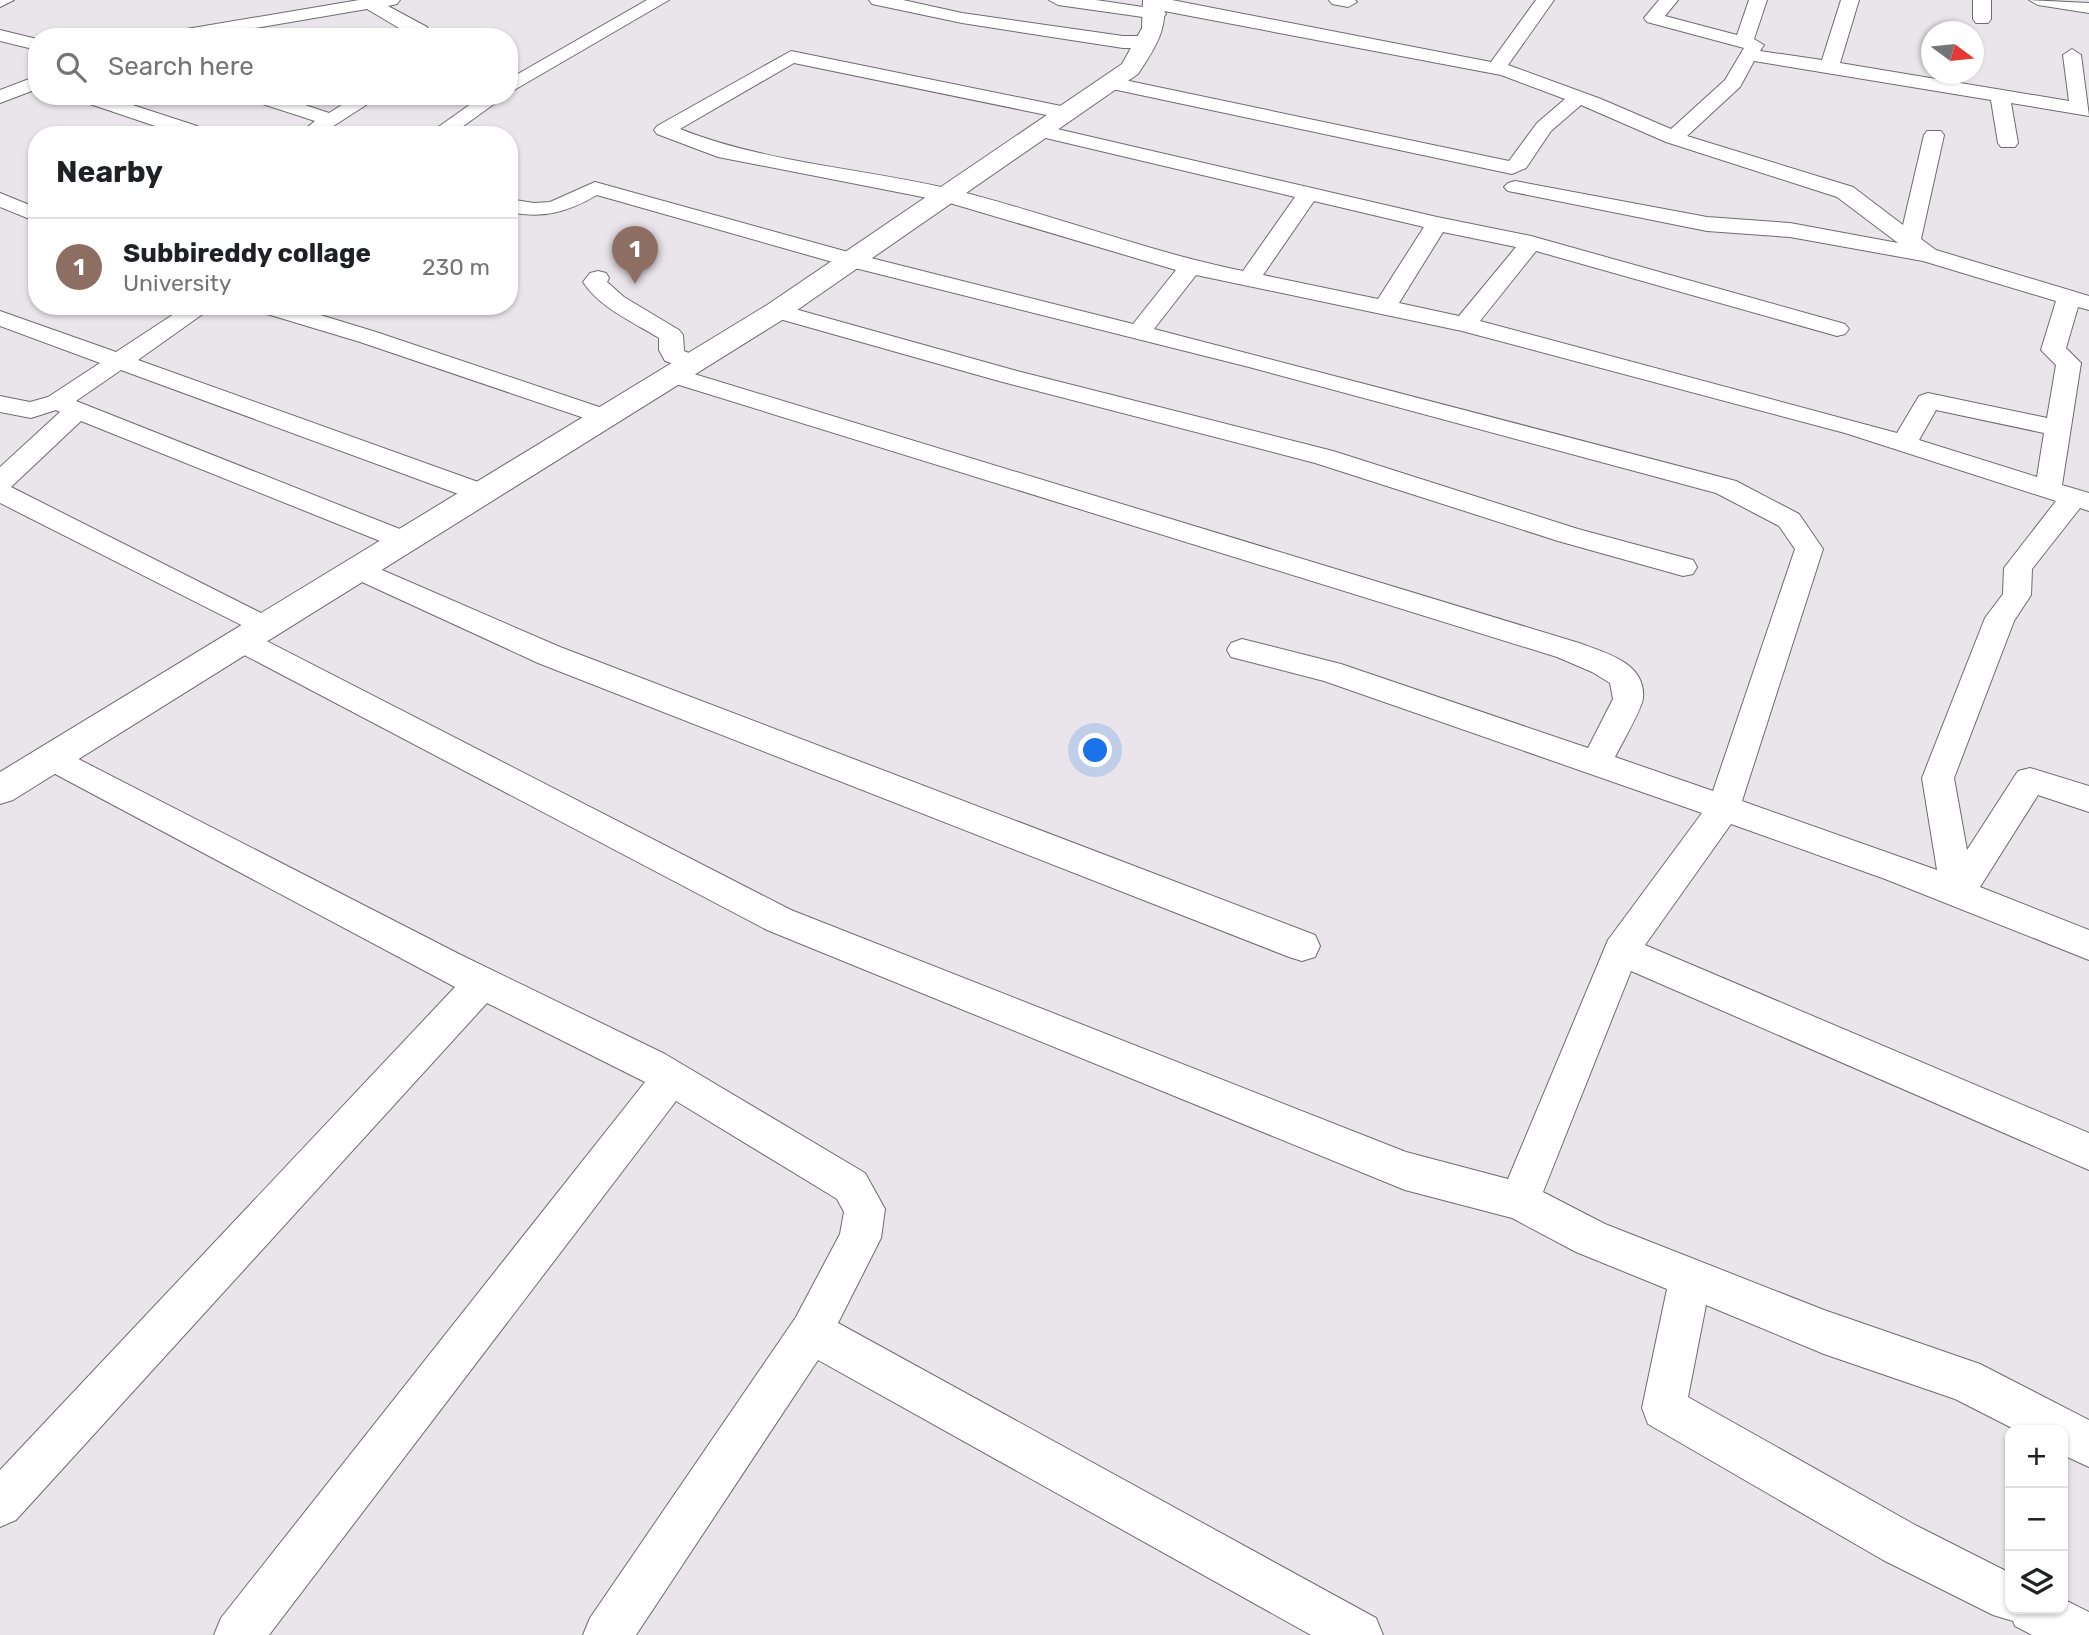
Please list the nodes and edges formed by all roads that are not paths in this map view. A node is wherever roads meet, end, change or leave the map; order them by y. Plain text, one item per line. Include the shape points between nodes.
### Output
1 (391, 0) edge
2 (660, 0) edge
3 (878, 0) edge
4 (1058, 0) edge
5 (1545, 0) edge
6 (1669, 0) edge
7 (1758, 0) edge
8 (1850, 0) edge
9 (2038, 0) edge
10 (369, 3) junction
11 (1156, 5) edge
12 (2089, 8) edge
13 (222, 28) edge
14 (415, 28) edge
15 (0, 35) edge
16 (1147, 42) junction
17 (28, 43) edge
18 (1746, 49) junction
19 (2072, 55) dead end
20 (1829, 67) junction
21 (1496, 68) junction
22 (11, 74) dead end
23 (1921, 77) edge
24 (28, 79) edge
25 (518, 82) edge
26 (1110, 83) junction
27 (1967, 84) edge
28 (28, 86) edge
29 (2000, 95) junction
30 (0, 97) edge
31 (1578, 97) junction
32 (110, 105) edge
33 (285, 105) edge
34 (356, 105) edge
35 (482, 105) edge
36 (2084, 109) edge
37 (1066, 113) junction
38 (332, 120) junction
39 (180, 126) edge
40 (322, 126) edge
41 (450, 126) edge
42 (1040, 131) junction
43 (1934, 135) dead end
44 (1673, 138) junction
45 (2008, 143) dead end
46 (1513, 177) junction
47 (1308, 194) junction
48 (947, 195) junction
49 (0, 199) edge
50 (518, 207) edge
51 (28, 212) edge
52 (1496, 217) junction
53 (1437, 225) junction
54 (1531, 243) junction
55 (1919, 248) junction
56 (851, 261) junction
57 (1190, 267) junction
58 (597, 278) dead end
59 (1249, 279) junction
60 (2079, 300) edge
61 (1384, 307) junction
62 (777, 311) junction
63 (188, 315) edge
64 (295, 315) edge
65 (0, 318) edge
66 (1465, 324) junction
67 (1837, 329) dead end
68 (1138, 333) junction
69 (119, 361) junction
70 (682, 369) junction
71 (0, 404) edge
72 (67, 406) junction
73 (605, 417) junction
74 (2058, 428) junction
75 (1904, 444) junction
76 (0, 482) edge
77 (0, 492) edge
78 (482, 493) junction
79 (2071, 496) edge
80 (405, 541) junction
81 (1683, 567) dead end
82 (359, 569) junction
83 (253, 634) junction
84 (1242, 650) dead end
85 (53, 758) junction
86 (1596, 764) junction
87 (0, 790) edge
88 (2089, 799) edge
89 (1723, 809) junction
90 (1958, 893) junction
91 (2089, 945) edge
92 (1302, 946) dead end
93 (1621, 951) junction
94 (482, 983) junction
95 (671, 1077) junction
96 (2089, 1152) edge
97 (1519, 1201) junction
98 (1690, 1278) junction
99 (811, 1332) junction
100 (2052, 1425) edge
101 (2068, 1433) edge
102 (2089, 1444) edge
103 (0, 1504) edge
104 (2005, 1596) edge
105 (2042, 1614) edge
106 (238, 1635) edge
107 (607, 1635) edge
108 (1359, 1635) edge
109 (2084, 1635) edge

1 - 10 street
2 - 25 street
3 - 16 street via 962,18
4 - 11 street
5 - 21 street
6 - 18 street via 1653,18
7 - 18 street
8 - 20 street
9 - 12 street
10 - 13 street
10 - 14 street
11 - 16 main road
11 - 21 street
15 - 17 street
16 - 26 main road via 1130,69
18 - 20 street
18 - 44 street via 1733,83
19 - 36 street
20 - 23 street
21 - 31 street
22 - 24 street
26 - 37 main road
26 - 46 street
27 - 29 street
28 - 30 street
29 - 36 street
29 - 45 street
31 - 44 street
31 - 46 street via 1544,127
32 - 39 street
33 - 38 street
34 - 38 street
35 - 41 street
37 - 42 main road
37 - 48 street via 791,57 664,130 718,151
38 - 40 street
42 - 47 street
42 - 48 main road
43 - 55 street
44 - 55 street via 1845,192
46 - 52 street
46 - 55 street via 1707,224
47 - 53 street
47 - 59 street
48 - 56 main road
48 - 57 street
49 - 51 street
50 - 56 street via 559,209 595,188
52 - 53 street
52 - 54 street
53 - 61 street
54 - 66 street
54 - 67 street
55 - 60 street
56 - 62 main road
56 - 68 street
57 - 59 street
57 - 68 street
58 - 70 street via 594,282 616,302 670,335 671,350
59 - 61 street
60 - 74 street via 2053,351 2069,363
61 - 66 street
62 - 70 main road
62 - 81 street via 1324,457
63 - 69 street
64 - 73 street
65 - 69 street
66 - 75 street
68 - 89 street via 1726,487 1789,520 1809,549
69 - 72 street
69 - 78 street
70 - 73 main road
70 - 86 street via 1603,664 1624,677 1628,699
71 - 72 street via 31,410
72 - 76 street
72 - 80 street
73 - 78 main road
74 - 75 street via 1928,401
74 - 79 street
75 - 79 street
77 - 83 street
78 - 80 main road
79 - 90 street via 2018,568 2017,595 2000,618 1938,779
80 - 82 main road
82 - 83 main road
82 - 92 street via 549,655
83 - 85 main road
83 - 97 street via 779,920 1405,1171
84 - 86 street via 1330,673
85 - 87 main road
85 - 94 street
86 - 89 street
88 - 90 street via 2030,780
89 - 90 street
89 - 93 street
90 - 91 street
93 - 96 street
93 - 97 street
94 - 95 street
94 - 103 street
95 - 99 street via 851,1185 864,1209 860,1238
95 - 106 street
97 - 98 street via 1591,1238
98 - 100 street via 1824,1332 1964,1380
98 - 104 street via 1664,1408 1900,1543
99 - 107 street
99 - 108 street
101 - 102 street
105 - 109 street

